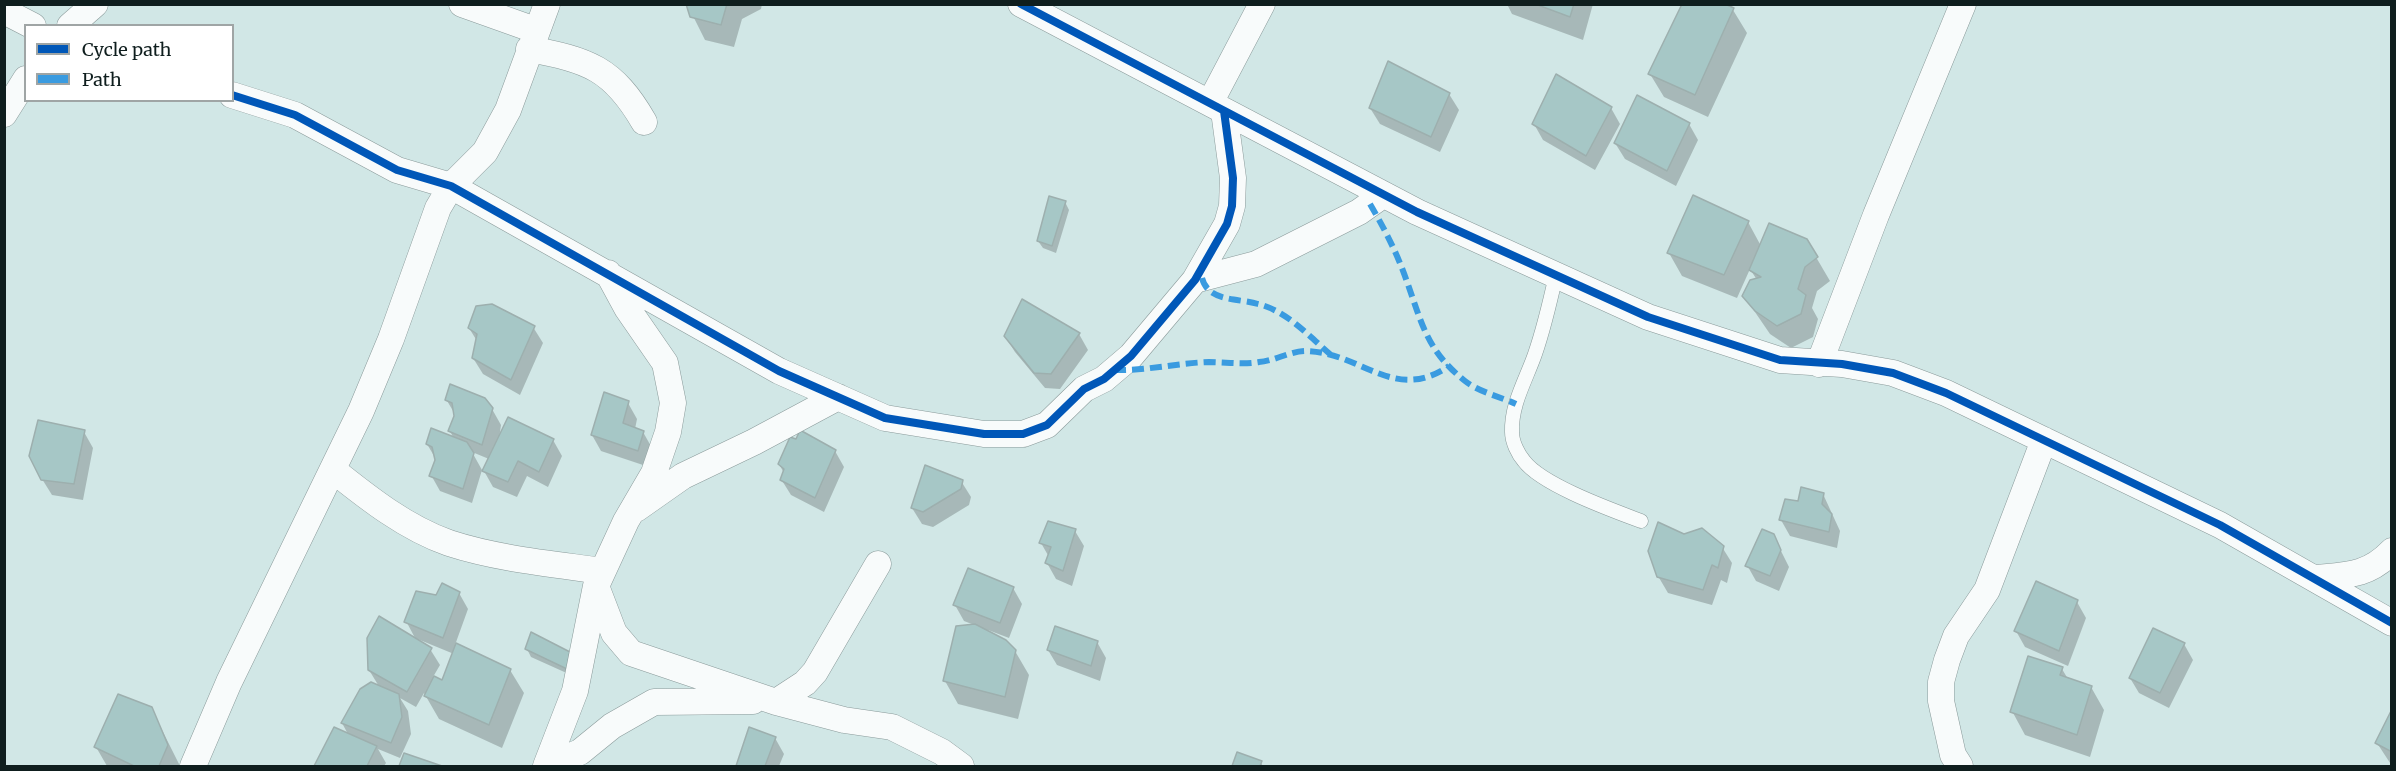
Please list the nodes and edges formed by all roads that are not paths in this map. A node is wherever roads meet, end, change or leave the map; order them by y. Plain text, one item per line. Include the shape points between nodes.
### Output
1 (95, 4) edge
2 (462, 4) edge
3 (547, 4) edge
4 (1021, 4) edge
5 (1262, 4) edge
6 (1963, 4) edge
7 (4, 11) edge
8 (29, 24) edge
9 (72, 24) edge
10 (532, 39) junction
11 (24, 82) edge
12 (234, 96) edge
13 (1217, 107) junction
14 (4, 114) edge
15 (644, 122) dead end
16 (451, 186) junction
17 (1383, 195) junction
18 (608, 273) junction
19 (1556, 275) junction
20 (1195, 280) junction
21 (1819, 364) junction
22 (838, 398) junction
23 (2044, 440) junction
24 (333, 470) junction
25 (631, 512) junction
26 (1641, 521) dead end
27 (2391, 552) edge
28 (878, 564) dead end
29 (2315, 578) junction
30 (600, 579) junction
31 (2391, 623) edge
32 (772, 701) junction
33 (1948, 731) junction
34 (194, 766) edge
35 (547, 766) edge
36 (961, 766) edge
37 (1938, 766) edge
38 (1960, 766) edge

1 - 9 street
2 - 10 street
3 - 10 street
4 - 13 street
5 - 13 street
6 - 21 street
7 - 8 street
10 - 15 street via 593,65 616,82
10 - 16 street via 508,110 485,152
11 - 14 street
12 - 16 street via 296,115 397,170
13 - 17 street
13 - 20 street via 1233,178 1232,206 1227,224
16 - 18 street
16 - 24 street via 428,230 391,339
17 - 19 street
17 - 20 street via 1359,212 1256,264
18 - 22 street via 779,372
18 - 25 street via 665,363 673,403 654,473
19 - 21 street via 1648,317 1722,343 1780,360
19 - 26 lane via 1547,318 1513,416 1511,434 1516,449 1525,463 1549,480
20 - 22 street via 1131,356 1104,379 1084,389 1047,425 1023,434 984,434 885,418
21 - 23 street via 1893,373 1946,393
22 - 25 street via 683,476
23 - 29 street via 2220,525
23 - 33 street via 1987,590 1956,636 1947,660 1941,701
24 - 30 street via 372,501 450,543
24 - 34 street via 230,682
25 - 30 street
27 - 29 street via 2371,569
28 - 32 street via 815,672 794,691
29 - 31 street
30 - 32 street via 614,633 631,653
30 - 35 street via 575,691
32 - 35 street via 654,702 621,720 580,752
32 - 36 street via 844,720 892,727
33 - 37 street
33 - 38 street via 1953,755

